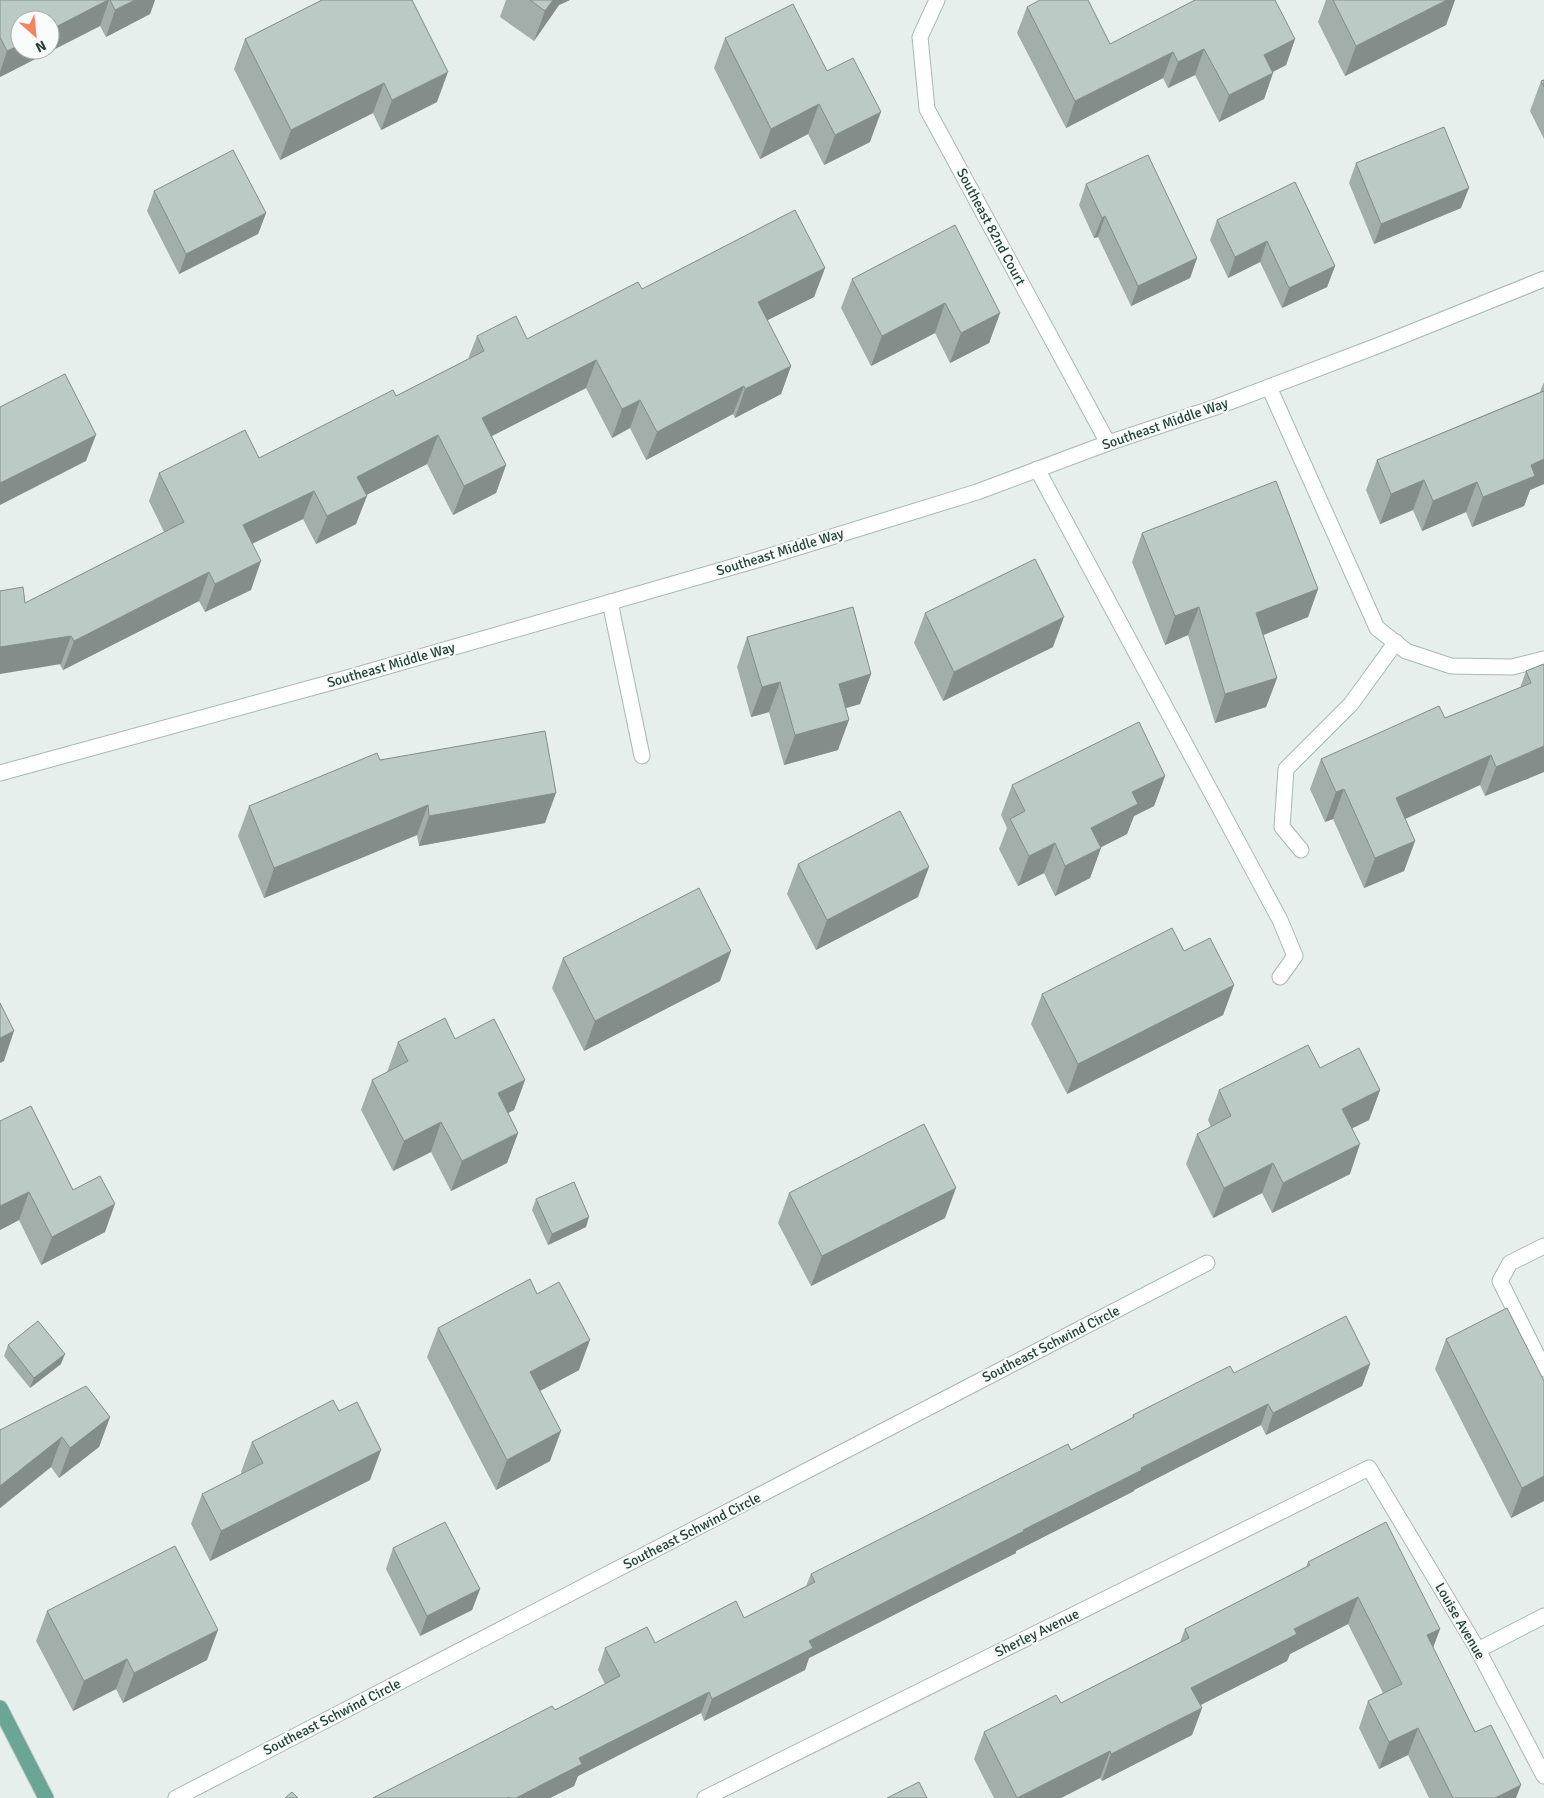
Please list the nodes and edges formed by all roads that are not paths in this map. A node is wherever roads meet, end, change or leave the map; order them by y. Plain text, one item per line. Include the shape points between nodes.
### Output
1 (937, 0) edge
2 (1544, 279) edge
3 (1269, 387) junction
4 (1108, 443) junction
5 (1037, 470) junction
6 (610, 602) junction
7 (1396, 642) junction
8 (1544, 659) edge
9 (642, 756) dead end
10 (0, 774) edge
11 (1300, 850) dead end
12 (1280, 977) dead end
13 (1544, 1246) edge
14 (1207, 1263) dead end
15 (1544, 1369) edge
16 (1369, 1468) joint
17 (1544, 1616) edge
18 (1478, 1650) junction
19 (0, 1708) edge
20 (1544, 1776) edge
21 (46, 1798) edge
22 (176, 1798) edge
23 (705, 1798) edge

1 - 4 street, Southeast 82nd Court via 920,37 928,109
2 - 3 street, Southeast Middle Way
3 - 4 street, Southeast Middle Way
3 - 7 street via 1377,628
4 - 5 street, Southeast Middle Way
5 - 6 street, Southeast Middle Way via 760,559
5 - 12 street via 1280,920 1295,956
6 - 9 street
6 - 10 street, Southeast Middle Way
7 - 8 street via 1406,651 1450,666 1512,667
7 - 11 street via 1351,704 1286,769 1282,827
13 - 15 street via 1510,1263 1500,1281
14 - 22 street, Southeast Schwind Circle
16 - 18 street, Louise Avenue
16 - 23 street, Sherley Avenue
17 - 18 street
18 - 20 street, Louise Avenue
19 - 21 main road

